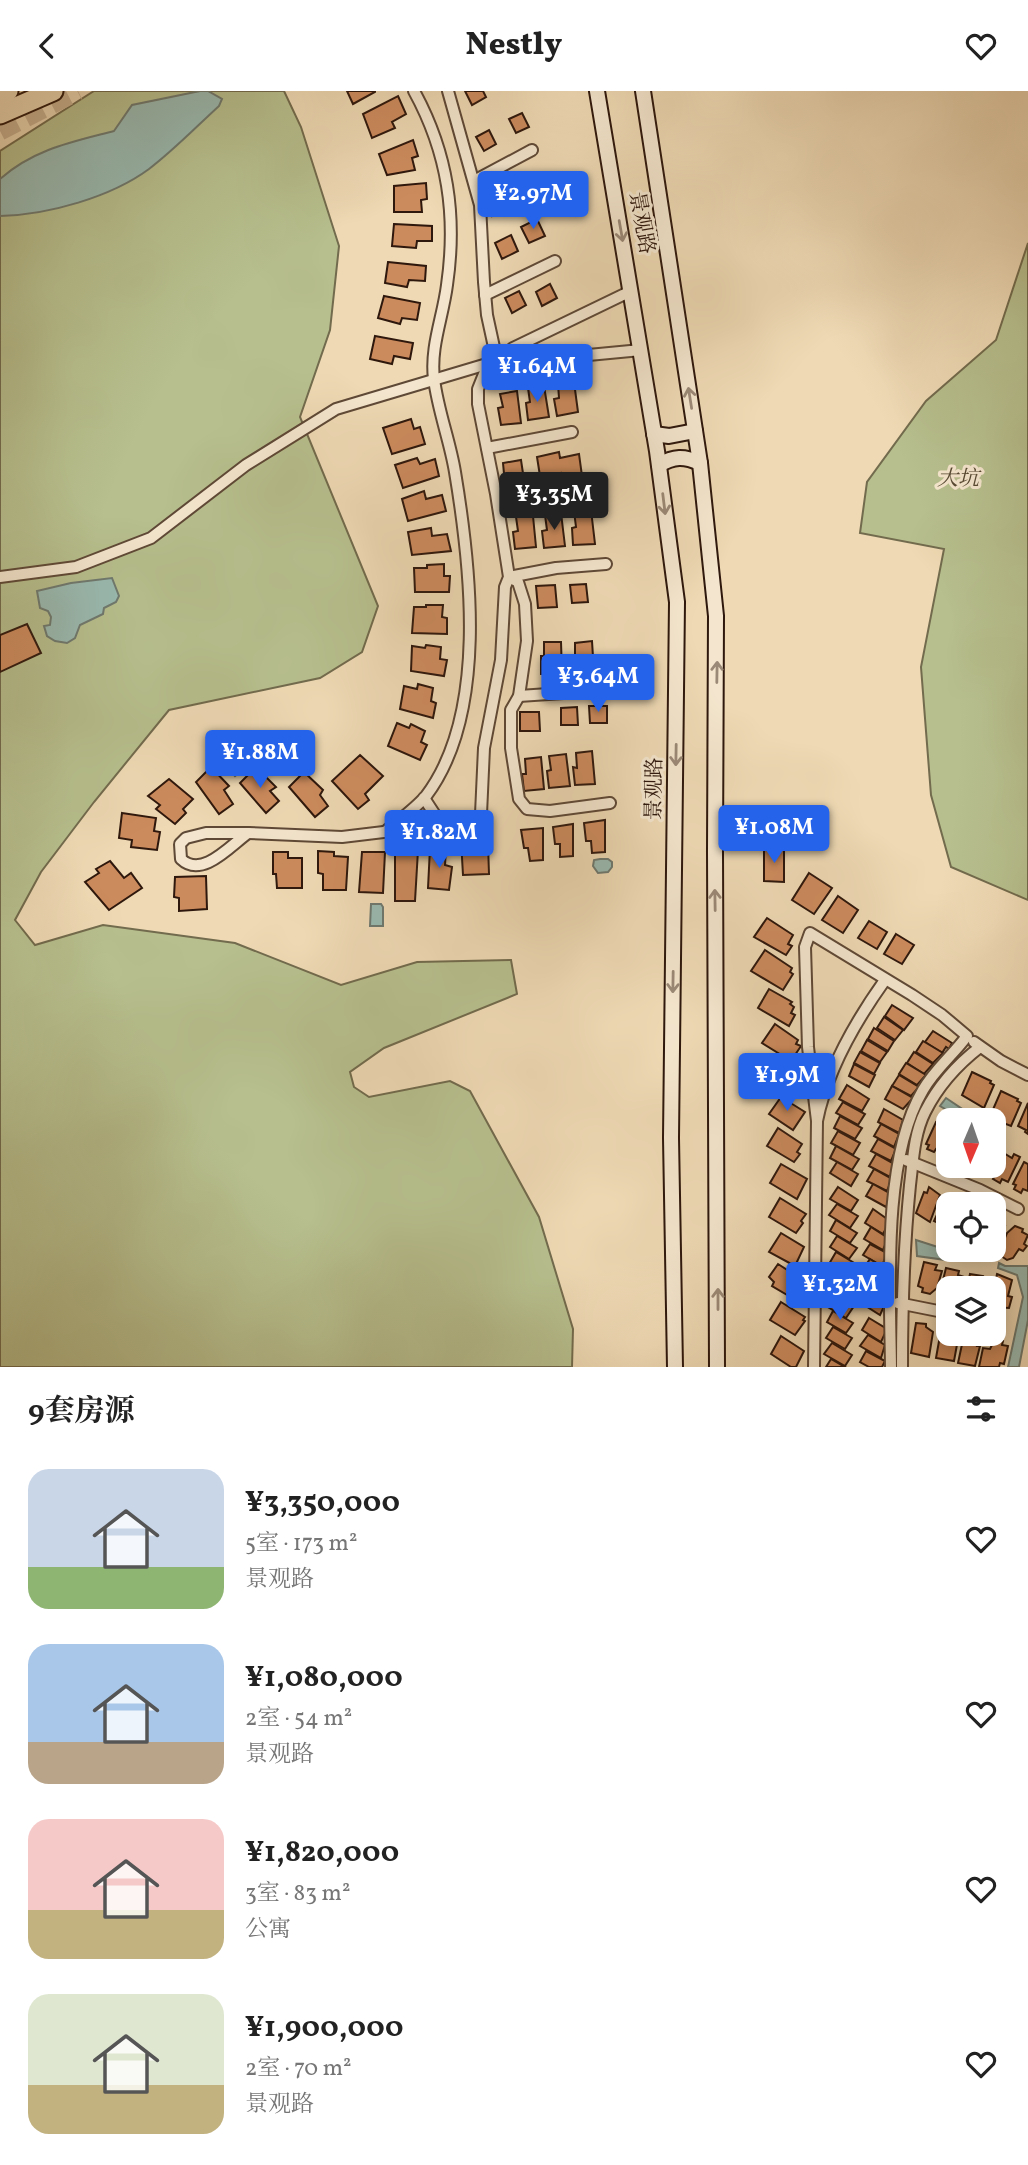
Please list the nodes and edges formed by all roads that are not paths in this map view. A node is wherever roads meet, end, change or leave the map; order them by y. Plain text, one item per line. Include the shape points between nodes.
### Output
1 (8, 91) edge
2 (53, 91) edge
3 (414, 91) edge
4 (448, 91) edge
5 (597, 91) edge
6 (643, 91) edge
7 (0, 95) edge
8 (0, 114) edge
9 (532, 151) dead end
10 (474, 181) junction
11 (555, 261) dead end
12 (631, 291) junction
13 (485, 295) junction
14 (641, 351) junction
15 (496, 361) junction
16 (434, 378) junction
17 (695, 431) junction
18 (572, 432) dead end
19 (654, 434) junction
20 (487, 448) junction
21 (700, 463) junction
22 (659, 465) junction
23 (606, 564) dead end
24 (0, 577) edge
25 (509, 577) junction
26 (608, 690) dead end
27 (519, 696) junction
28 (424, 798) junction
29 (610, 803) dead end
30 (441, 824) junction
31 (386, 831) junction
32 (248, 833) junction
33 (885, 980) junction
34 (967, 1036) junction
35 (980, 1047) junction
36 (1028, 1075) edge
37 (817, 1121) junction
38 (900, 1158) junction
39 (913, 1161) junction
40 (1018, 1209) dead end
41 (897, 1303) junction
42 (936, 1311) edge
43 (675, 1367) edge
44 (717, 1367) edge
45 (814, 1367) edge
46 (891, 1367) edge
47 (902, 1367) edge

1 - 7 highway
2 - 8 highway
3 - 16 street via 430,119 444,164 451,213 447,286 437,330
4 - 10 street
5 -> 12 street, 景观路
17 -> 6 street
9 - 10 street
10 - 13 street via 480,205
11 - 13 street
12 - 14 street, 景观路
12 - 15 street via 513,348
13 - 15 street
14 - 15 street
14 - 19 street, 景观路
15 - 16 street
15 - 20 street via 478,389
16 - 24 street via 336,409 246,465 151,538 76,567
16 - 28 street via 455,470 469,580 468,667 456,738
17 - 19 street
17 - 21 street
18 - 20 street
19 - 22 street, 景观路
20 - 25 street
21 - 22 street via 678,457
44 -> 21 street via 716,615
22 -> 43 street, 景观路 via 677,602 671,1138
23 - 25 street
25 - 27 street via 518,582 525,604 527,641
25 - 30 street via 501,660 484,748 481,814 477,819
26 - 27 street
27 - 29 street via 511,711 511,748 519,799 527,809
28 - 30 street
28 - 31 street
30 - 31 street
31 - 32 street via 342,837
32 - 32 street via 186,838 180,844 181,859 187,865 204,865
33 - 34 street
33 - 37 street via 832,1071
33 - 37 street via 810,933 804,947
34 - 35 street
34 - 38 street via 923,1090 909,1119
35 - 36 street
35 - 39 street via 946,1079 925,1112
37 - 45 street
38 - 39 street
38 - 41 street via 895,1189
39 - 40 street
39 - 41 street
41 - 42 street
41 - 46 street
41 - 47 street

